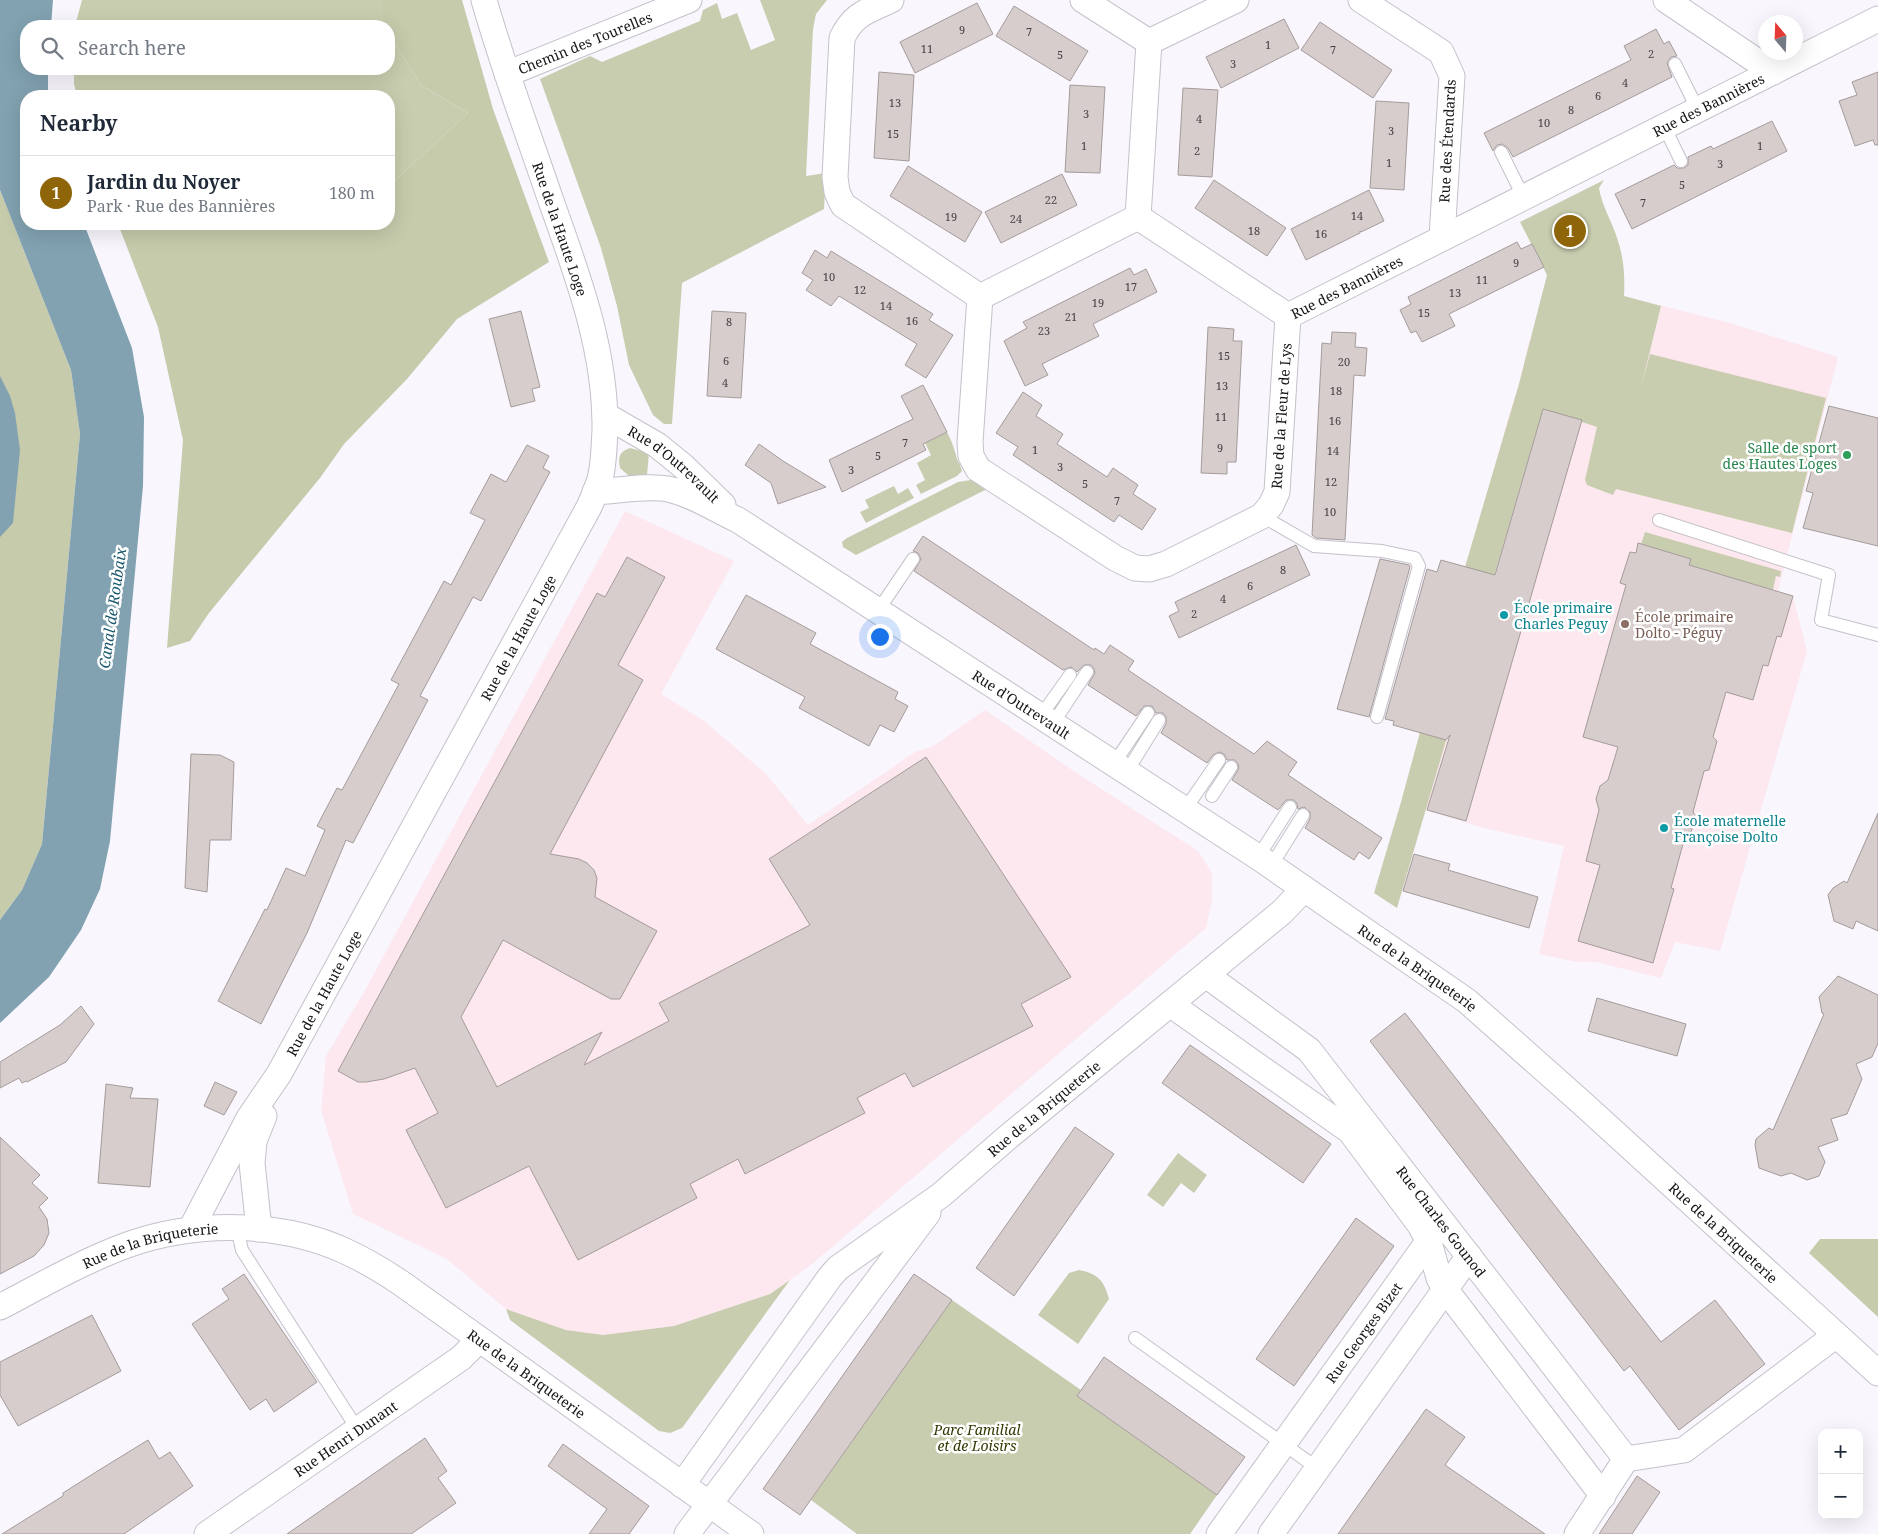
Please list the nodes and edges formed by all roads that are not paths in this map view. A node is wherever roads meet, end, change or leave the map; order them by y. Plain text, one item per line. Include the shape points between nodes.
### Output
1 (484, 0) edge
2 (688, 0) edge
3 (891, 0) edge
4 (1083, 0) edge
5 (1236, 0) edge
6 (1361, 0) edge
7 (1666, 0) edge
8 (655, 6) edge
9 (1878, 19) edge
10 (1149, 42) junction
11 (1676, 64) dead end
12 (1773, 72) junction
13 (507, 74) junction
14 (1698, 110) junction
15 (1664, 126) junction
16 (1501, 152) dead end
17 (1681, 161) dead end
18 (1523, 196) junction
19 (1138, 217) junction
20 (1442, 237) junction
21 (980, 297) junction
22 (1288, 316) junction
23 (605, 415) junction
24 (595, 492) junction
25 (1262, 516) junction
26 (738, 520) junction
27 (1659, 520) dead end
28 (913, 559) dead end
29 (877, 612) junction
30 (1878, 635) edge
31 (1087, 672) dead end
32 (1070, 675) dead end
33 (1148, 713) dead end
34 (1377, 717) dead end
35 (1159, 720) dead end
36 (1046, 721) junction
37 (1219, 760) dead end
38 (1231, 767) dead end
39 (1120, 769) junction
40 (1212, 796) dead end
41 (1290, 807) dead end
42 (1184, 811) junction
43 (1303, 815) dead end
44 (1264, 862) junction
45 (1304, 889) junction
46 (1206, 975) junction
47 (1170, 1004) junction
48 (279, 1074) junction
49 (941, 1195) junction
50 (1442, 1222) junction
51 (191, 1229) junction
52 (248, 1229) junction
53 (1429, 1242) junction
54 (1469, 1256) junction
55 (1445, 1289) junction
56 (0, 1307) edge
57 (1836, 1335) junction
58 (1135, 1338) dead end
59 (479, 1340) junction
60 (1878, 1373) edge
61 (358, 1430) junction
62 (1283, 1444) junction
63 (1626, 1459) junction
64 (1317, 1468) junction
65 (682, 1485) junction
66 (1603, 1496) junction
67 (708, 1504) junction
68 (207, 1534) edge
69 (687, 1534) edge
70 (751, 1534) edge
71 (1219, 1534) edge
72 (1271, 1534) edge
73 (1578, 1534) edge

1 - 13 street, Rue de la Haute Loge
2 - 8 street, Chemin des Tourelles
3 - 21 street via 855,18 842,38 835,176 837,192 843,205
4 - 10 street
5 - 10 street
6 - 20 street, Rue des Étendards via 1441,52 1452,76
7 - 12 street
8 - 13 street, Chemin des Tourelles
9 - 12 street, Rue des Bannières
10 - 19 street
11 - 14 lane
12 - 14 street, Rue des Bannières
13 - 23 street, Rue de la Haute Loge via 588,311 601,370
14 - 15 street, Rue des Bannières
15 - 17 lane
15 - 18 street, Rue des Bannières
16 - 18 lane
18 - 20 street, Rue des Bannières
19 - 21 street
19 - 22 street, Rue des Bannières
20 - 22 street, Rue des Bannières
21 - 25 street via 970,442 971,456 978,469 1135,568 1149,569 1166,564
22 - 25 street, Rue de la Fleur de Lys via 1277,492
23 - 24 street, Rue de la Haute Loge via 603,458
23 - 26 street, Rue d'Outrevault via 671,456
24 - 26 street, Rue d'Outrevault via 667,489 683,493
24 - 48 street, Rue de la Haute Loge
25 - 34 lane via 1314,546 1382,550 1416,558 1419,566
26 - 29 street, Rue d'Outrevault
27 - 30 lane via 1829,575 1821,620
28 - 29 lane
29 - 36 street, Rue d'Outrevault
31 - 36 lane
32 - 36 lane
33 - 39 lane
35 - 39 lane
36 - 39 street, Rue d'Outrevault
37 - 42 lane
38 - 40 lane
39 - 42 street, Rue d'Outrevault
41 - 44 lane
42 - 44 street, Rue d'Outrevault
43 - 44 lane
44 - 45 street, Rue d'Outrevault
45 - 46 street, Rue de la Briqueterie via 1282,912
45 - 57 street, Rue de la Briqueterie via 1467,1002
46 - 47 street, Rue de la Briqueterie
46 - 50 street, Rue Charles Gounod via 1309,1050
47 - 49 street, Rue de la Briqueterie
47 - 53 street, Rue Charles Gounod via 1350,1131
48 - 51 street, Rue de la Haute Loge via 249,1118
48 - 52 street via 254,1141
49 - 65 street, Rue de la Briqueterie via 848,1260 830,1278
49 - 67 street, Rue de la Briqueterie
50 - 53 street, Rue Georges Bizet
50 - 54 street, Rue Charles Gounod
51 - 52 street, Rue de la Briqueterie
51 - 56 street, Rue de la Briqueterie via 128,1245
52 - 59 street, Rue de la Briqueterie via 300,1236 344,1250 401,1283
52 - 61 lane via 242,1250
53 - 55 street, Rue Charles Gounod
53 - 62 street, Rue Georges Bizet
54 - 55 street
54 - 63 street, Rue Charles Gounod
55 - 64 street
55 - 66 street, Rue Charles Gounod
57 - 60 street, Rue de la Briqueterie
57 - 63 street via 1684,1450
58 - 62 lane
59 - 61 street, Rue Henri Dunant via 461,1358
59 - 65 street, Rue de la Briqueterie
61 - 68 street, Rue Henri Dunant
62 - 64 lane
62 - 71 street, Rue Georges Bizet
63 - 66 street
64 - 72 street
65 - 67 street
66 - 73 street
67 - 69 street, Rue de la Briqueterie
67 - 70 street

